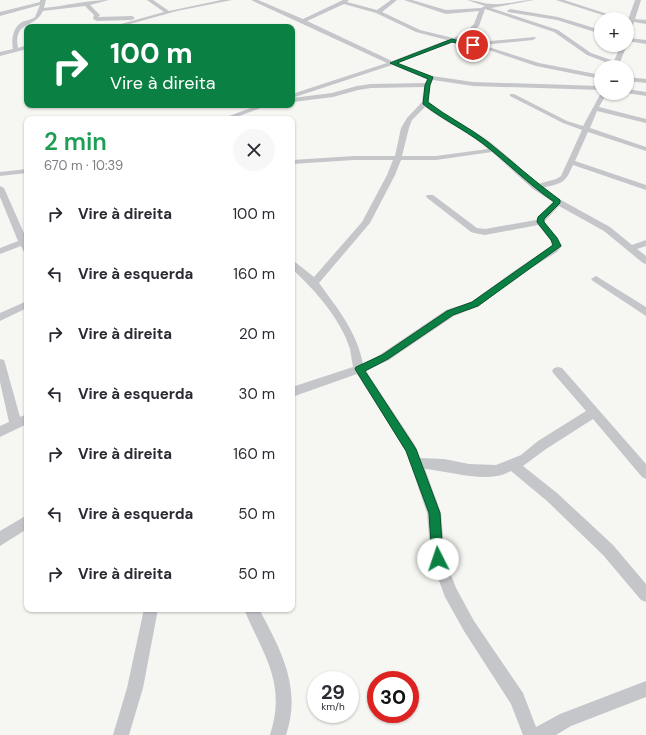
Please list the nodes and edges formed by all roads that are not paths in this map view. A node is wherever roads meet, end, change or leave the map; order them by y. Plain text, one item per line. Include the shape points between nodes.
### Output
1 (106, 0) edge
2 (150, 0) edge
3 (202, 0) edge
4 (229, 0) edge
5 (254, 0) edge
6 (394, 0) edge
7 (407, 0) edge
8 (470, 0) edge
9 (531, 0) edge
10 (559, 0) edge
11 (43, 1) edge
12 (344, 1) edge
13 (211, 3) junction
14 (86, 4) junction
15 (492, 6) junction
16 (484, 8) junction
17 (42, 10) junction
18 (167, 12) junction
19 (378, 12) junction
20 (598, 12) edge
21 (1, 13) edge
22 (10, 16) dead end
23 (143, 18) junction
24 (17, 20) dead end
25 (303, 21) junction
26 (634, 21) edge
27 (646, 22) edge
28 (23, 24) junction
29 (123, 24) edge
30 (594, 30) edge
31 (533, 38) dead end
32 (634, 39) edge
33 (452, 40) junction
34 (646, 42) edge
35 (473, 45) junction
36 (24, 48) edge
37 (16, 50) junction
38 (0, 54) edge
39 (602, 60) edge
40 (392, 63) junction
41 (594, 76) edge
42 (634, 80) edge
43 (646, 81) edge
44 (429, 82) junction
45 (594, 88) edge
46 (634, 92) edge
47 (646, 94) edge
48 (295, 95) edge
49 (512, 95) dead end
50 (295, 100) edge
51 (600, 100) edge
52 (425, 103) junction
53 (257, 108) edge
54 (595, 108) junction
55 (233, 116) edge
56 (646, 121) edge
57 (586, 130) junction
58 (646, 149) edge
59 (494, 150) junction
60 (398, 159) junction
61 (295, 162) edge
62 (572, 162) junction
63 (24, 171) edge
64 (0, 174) edge
65 (536, 187) junction
66 (0, 188) edge
67 (646, 188) edge
68 (430, 197) dead end
69 (558, 202) junction
70 (540, 222) junction
71 (24, 244) edge
72 (646, 244) edge
73 (24, 246) edge
74 (630, 248) junction
75 (0, 251) edge
76 (646, 260) edge
77 (295, 267) edge
78 (596, 279) dead end
79 (314, 284) junction
80 (24, 305) edge
81 (646, 312) edge
82 (0, 317) edge
83 (0, 363) edge
84 (359, 369) junction
85 (558, 371) dead end
86 (295, 391) edge
87 (593, 413) junction
88 (22, 422) edge
89 (0, 432) edge
90 (416, 463) junction
91 (513, 465) junction
92 (646, 473) edge
93 (24, 523) edge
94 (0, 539) edge
95 (646, 595) edge
96 (150, 612) edge
97 (253, 612) edge
98 (646, 690) edge
99 (121, 735) edge
100 (278, 735) edge
101 (531, 735) edge
102 (539, 735) edge

1 - 14 street
2 - 18 street
3 - 13 street
4 - 13 street
5 - 25 street
6 - 19 street
7 - 16 street via 446,12
8 - 15 street
9 - 15 street
10 - 20 street
11 - 17 street
11 - 21 street
12 - 19 street
12 - 25 street
13 - 18 street
14 - 17 street
14 - 23 street via 97,15 97,19
15 - 16 street
15 - 30 street via 558,19
16 - 33 street via 473,29 466,35
16 - 39 street via 556,32
17 - 28 street via 36,19
18 - 23 street
19 - 33 street via 418,31
21 - 22 street
23 - 29 street
24 - 28 street
25 - 40 street
26 - 27 street
28 - 37 street via 15,34 13,42
31 - 35 street
32 - 34 street
33 - 35 street
33 - 40 street
35 - 41 street via 538,65
36 - 37 street
37 - 38 street
40 - 44 street
40 - 48 street
42 - 43 street
44 - 45 street
44 - 50 street via 372,86 333,95
44 - 52 street
46 - 47 street
49 - 57 street
51 - 54 street
52 - 59 street
52 - 60 street via 405,128
53 - 55 street
54 - 56 street
54 - 57 street
57 - 58 street
57 - 62 street
59 - 60 street via 436,158
59 - 65 street
60 - 61 street via 354,158
60 - 79 street via 366,223
62 - 65 street via 560,181
62 - 67 street
63 - 64 street
65 - 69 street
66 - 71 street
68 - 70 street via 474,230 485,232
69 - 70 street
69 - 74 street via 607,229
70 - 84 street via 555,240 557,246 554,250 475,304 450,313 385,357
72 - 74 street
73 - 75 street
74 - 76 street
77 - 79 street
78 - 81 street
79 - 84 street via 344,324 355,348
80 - 82 street
83 - 88 street via 10,396
84 - 86 street
84 - 90 street via 391,416 411,449
85 - 87 street
87 - 91 street
87 - 92 street
88 - 89 street
90 - 91 street via 496,471
90 - 101 street via 434,513 438,559 450,592 517,699
91 - 95 street via 552,497 608,550
93 - 94 street
96 - 99 street via 135,688
97 - 100 street via 271,646 284,688 284,716
98 - 102 street via 566,720

